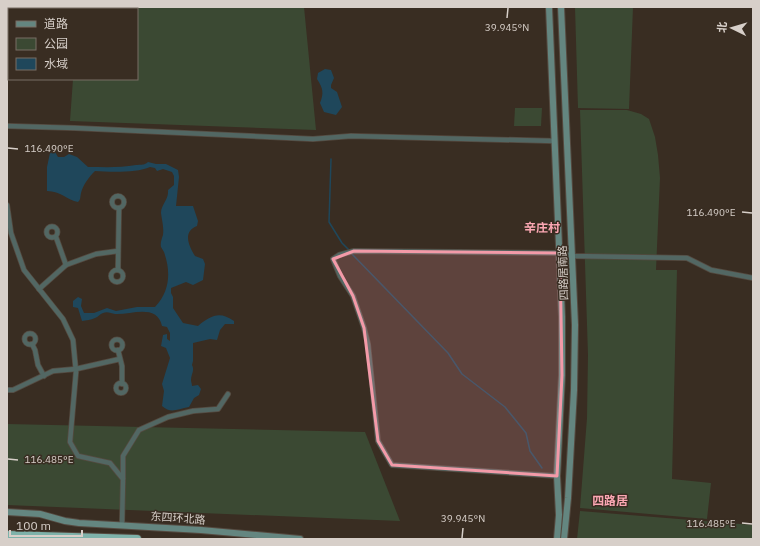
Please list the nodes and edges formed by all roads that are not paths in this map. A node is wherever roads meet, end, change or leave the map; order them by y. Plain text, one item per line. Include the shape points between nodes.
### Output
1 (549, 7) edge
2 (561, 7) edge
3 (7, 126) edge
4 (555, 141) junction
5 (7, 205) edge
6 (119, 208) dead end
7 (9, 228) edge
8 (56, 236) dead end
9 (118, 251) junction
10 (560, 253) junction
11 (572, 256) junction
12 (66, 265) junction
13 (118, 270) dead end
14 (753, 278) edge
15 (39, 289) junction
16 (32, 344) dead end
17 (118, 350) dead end
18 (120, 359) junction
19 (76, 369) junction
20 (44, 376) junction
21 (122, 384) dead end
22 (7, 390) edge
23 (228, 394) dead end
24 (557, 476) junction
25 (123, 479) junction
26 (7, 512) edge
27 (122, 525) junction
28 (7, 535) edge
29 (137, 539) edge
30 (300, 539) edge
31 (557, 539) edge
32 (564, 539) edge

1 - 4 main road
2 - 11 main road, 四路居南路
3 - 4 street via 313,139 351,136
4 - 10 main road
5 - 7 street
6 - 9 street
7 - 15 street via 24,270
8 - 12 street
9 - 12 street via 96,254
9 - 13 street
10 - 11 street
10 - 24 main road via 562,375
10 - 24 street via 354,251 333,259 353,296 364,328 368,344 378,441 392,465
11 - 14 street via 687,258 711,270
11 - 32 main road, 四路居南路 via 574,390
12 - 15 street
15 - 19 street via 63,319 73,340
16 - 20 street
17 - 18 street
18 - 19 street
18 - 21 street
19 - 20 street via 53,371
19 - 25 street via 70,442 78,456 110,463
20 - 22 street via 13,390
23 - 25 street via 218,410 193,411 168,417 139,430 123,456
24 - 31 main road
25 - 27 street
26 - 27 main road, 东四环北路 via 28,512 79,523
27 - 30 main road, 东四环北路
28 - 29 highway

